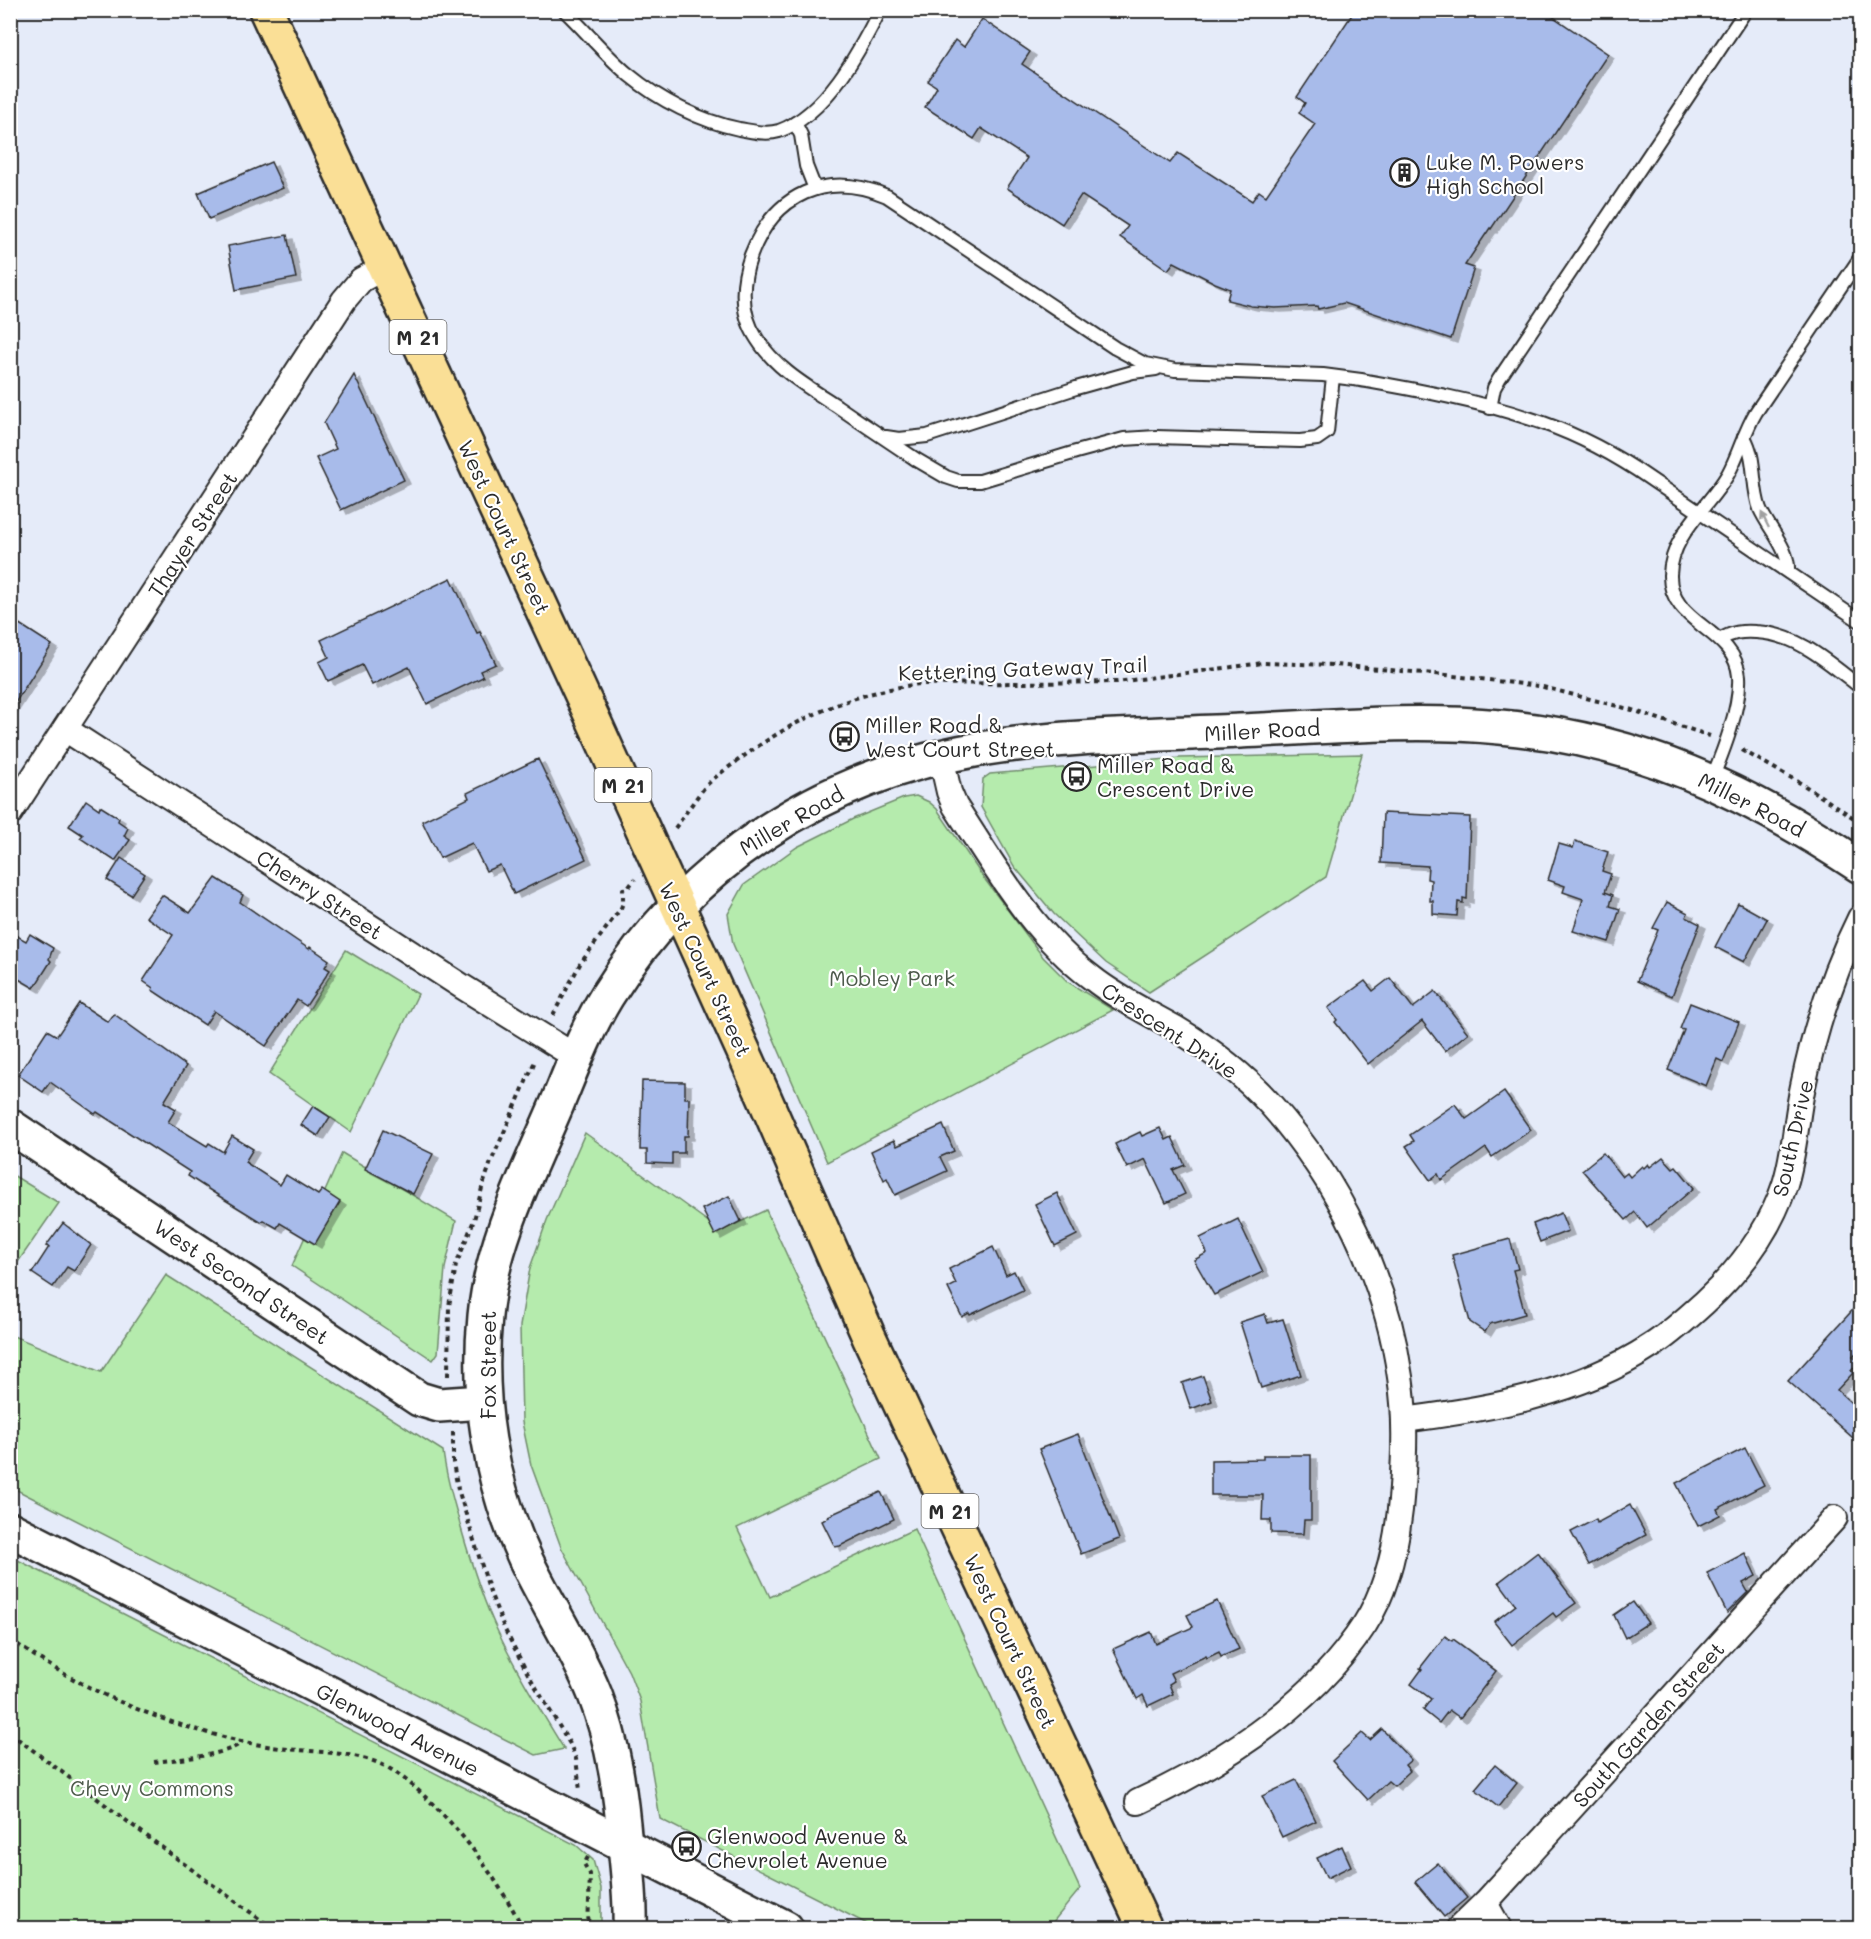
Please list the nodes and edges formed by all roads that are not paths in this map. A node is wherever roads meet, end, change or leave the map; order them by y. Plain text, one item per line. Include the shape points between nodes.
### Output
1 (266, 10) edge
2 (564, 10) edge
3 (880, 10) edge
4 (1746, 10) edge
5 (795, 123) junction
6 (815, 189) junction
7 (1860, 258) edge
8 (385, 267) junction
9 (1160, 368) junction
10 (1333, 376) junction
11 (1490, 408) junction
12 (877, 433) junction
13 (1744, 437) junction
14 (1700, 512) junction
15 (1788, 572) junction
16 (1860, 621) edge
17 (1720, 640) junction
18 (1860, 687) edge
19 (65, 729) junction
20 (941, 757) junction
21 (1711, 781) junction
22 (10, 813) edge
23 (1860, 866) edge
24 (677, 906) junction
25 (1860, 918) edge
26 (576, 1057) junction
27 (10, 1126) edge
28 (483, 1402) junction
29 (1404, 1420) junction
30 (1835, 1518) dead end
31 (10, 1529) edge
32 (1138, 1803) dead end
33 (626, 1846) junction
34 (1485, 1903) junction
35 (630, 1929) edge
36 (786, 1929) edge
37 (1145, 1929) edge
38 (1459, 1929) edge
39 (1499, 1929) edge

1 - 8 main road, West Court Street / M 21
2 - 5 lane via 627,73 685,109 719,123 759,132 774,132
3 - 5 lane via 861,47 830,90
4 - 11 lane via 1499,379
5 - 6 lane
6 - 9 lane via 855,186 887,196 1115,348
6 - 12 lane via 780,208 760,236 745,276 743,298 748,320 762,346 783,368
7 - 13 lane via 1756,412
8 - 19 street, Thayer Street via 361,280 344,300
8 - 24 main road, West Court Street / M 21
9 - 10 lane
9 - 12 lane via 1100,381 927,436 899,439
10 - 11 lane
10 - 12 lane via 1327,432 1311,441 1138,438 969,482 934,471
11 - 14 lane via 1558,428 1598,447
13 - 14 lane via 1727,476
15 -> 13 lane via 1786,557 1758,501
14 - 15 lane
14 - 17 lane via 1674,552 1671,587 1686,614
15 - 16 lane
17 - 18 lane via 1740,632 1781,635 1812,651
17 - 21 lane via 1737,667 1738,688 1728,740
19 - 22 street, Thayer Street
19 - 26 street, Cherry Street
20 - 21 street, Miller Road via 1081,738 1445,724 1515,728 1593,741 1659,760
20 - 24 street, Miller Road via 865,780 812,805 729,857
20 - 29 street, Crescent Drive via 955,806 1049,940 1095,981 1179,1031 1235,1072 1268,1102 1315,1160 1349,1217 1386,1313 1400,1376
21 - 23 street, Miller Road via 1774,813
24 - 26 street, Fox Street via 611,990
24 - 37 main road, West Court Street / M 21 via 860,1317
25 - 29 street, South Drive via 1815,1038 1779,1201 1754,1246 1729,1278 1671,1331 1604,1372 1544,1394
26 - 28 street, Fox Street via 496,1257 484,1320
27 - 28 street, West Second Street via 411,1395 439,1405
28 - 33 street, Fox Street via 494,1466 517,1540 586,1673 600,1710 616,1772
29 - 32 street, Crescent Drive via 1402,1494 1396,1534 1387,1574 1366,1623 1342,1656 1281,1715 1195,1773
30 - 34 street, South Garden Street
31 - 33 street, Glenwood Avenue
33 - 35 street, Fox Street
33 - 36 street, Glenwood Avenue
34 - 38 street, South Garden Street
34 - 39 street

